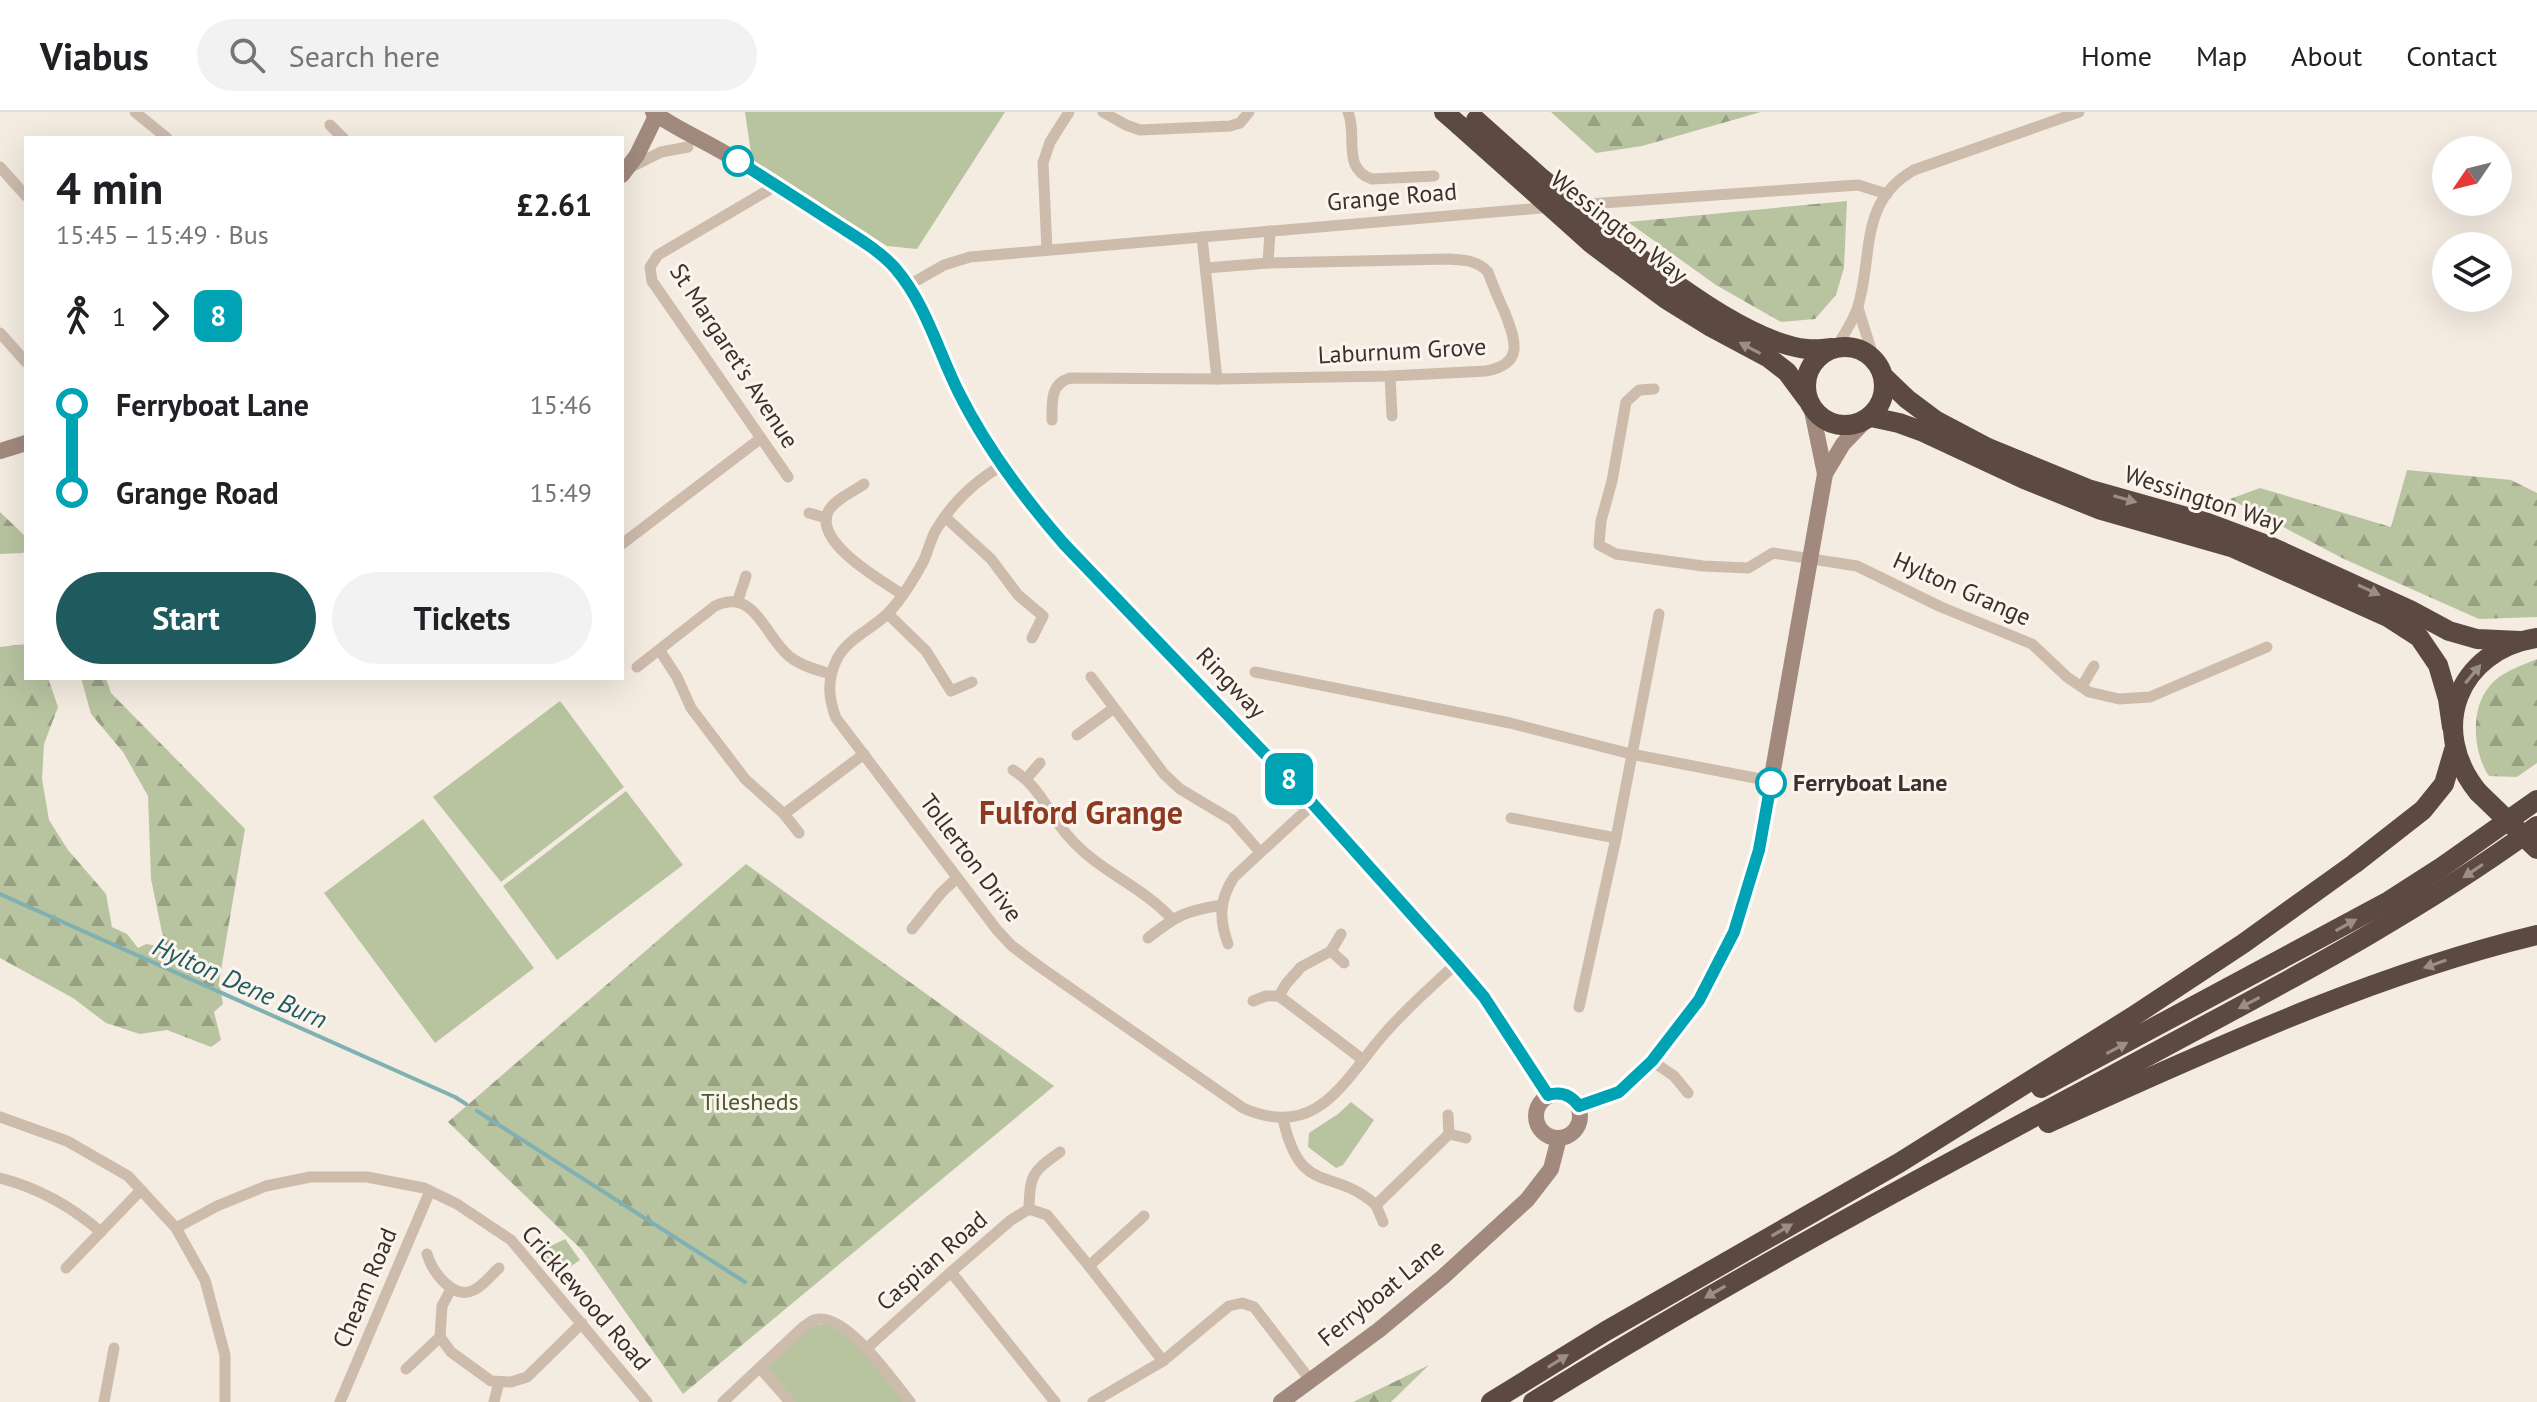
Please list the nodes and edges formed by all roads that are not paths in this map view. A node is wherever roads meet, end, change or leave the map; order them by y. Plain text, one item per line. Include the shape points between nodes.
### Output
1 (135, 112) edge
2 (1069, 112) edge
3 (1103, 112) edge
4 (1249, 112) edge
5 (1348, 112) edge
6 (2079, 112) edge
7 (656, 113) edge
8 (1462, 117) edge
9 (330, 125) dead end
10 (165, 136) edge
11 (341, 136) edge
12 (688, 147) dead end
13 (0, 167) edge
14 (626, 171) edge
15 (1434, 176) dead end
16 (777, 185) junction
17 (24, 194) edge
18 (1887, 194) junction
19 (1270, 231) junction
20 (1202, 237) junction
21 (1047, 250) junction
22 (1623, 256) junction
23 (1268, 263) junction
24 (1206, 268) junction
25 (909, 285) junction
26 (1858, 308) junction
27 (0, 333) edge
28 (1834, 348) junction
29 (24, 360) edge
30 (1879, 368) junction
31 (1390, 376) junction
32 (1217, 379) junction
33 (1654, 389) dead end
34 (1809, 403) junction
35 (1392, 416) dead end
36 (1869, 418) junction
37 (1052, 420) dead end
38 (761, 438) junction
39 (24, 444) edge
40 (0, 451) edge
41 (1001, 466) junction
42 (1825, 474) junction
43 (788, 477) dead end
44 (864, 484) dead end
45 (809, 513) dead end
46 (945, 517) junction
47 (826, 518) junction
48 (624, 542) edge
49 (1810, 560) junction
50 (746, 576) dead end
51 (902, 594) junction
52 (738, 600) junction
53 (888, 614) junction
54 (1659, 614) dead end
55 (1032, 638) dead end
56 (2528, 640) edge
57 (2267, 647) dead end
58 (660, 651) junction
59 (2094, 666) dead end
60 (637, 667) dead end
61 (1255, 672) dead end
62 (831, 674) junction
63 (1091, 677) dead end
64 (972, 682) dead end
65 (2082, 686) junction
66 (1114, 708) junction
67 (2452, 727) junction
68 (1077, 735) dead end
69 (2454, 750) junction
70 (864, 754) junction
71 (1631, 754) junction
72 (1040, 763) dead end
73 (1013, 770) dead end
74 (1027, 778) junction
75 (1771, 781) junction
76 (2537, 800) edge
77 (1313, 804) junction
78 (784, 814) junction
79 (1511, 818) dead end
80 (2537, 826) edge
81 (799, 833) dead end
82 (1616, 838) junction
83 (2537, 849) edge
84 (1260, 852) junction
85 (957, 878) junction
86 (1222, 905) junction
87 (1172, 919) junction
88 (912, 929) dead end
89 (1341, 934) dead end
90 (2537, 935) edge
91 (1148, 938) dead end
92 (1228, 944) dead end
93 (1331, 951) junction
94 (1344, 963) dead end
95 (1456, 964) junction
96 (1279, 996) junction
97 (1253, 1001) dead end
98 (1579, 1007) dead end
99 (1362, 1059) junction
100 (1652, 1061) junction
101 (1688, 1093) dead end
102 (1548, 1095) junction
103 (1579, 1106) junction
104 (1448, 1115) dead end
105 (0, 1117) edge
106 (1283, 1119) junction
107 (1449, 1134) junction
108 (1466, 1138) dead end
109 (1559, 1138) junction
110 (1060, 1152) dead end
111 (1899, 1163) junction
112 (0, 1178) edge
113 (1905, 1186) junction
114 (141, 1190) junction
115 (430, 1191) junction
116 (1376, 1205) junction
117 (1029, 1209) junction
118 (1144, 1216) dead end
119 (1383, 1222) dead end
120 (176, 1228) junction
121 (101, 1232) junction
122 (427, 1254) dead end
123 (1089, 1266) junction
124 (66, 1268) dead end
125 (499, 1268) dead end
126 (951, 1272) junction
127 (451, 1289) junction
128 (582, 1323) junction
129 (440, 1337) junction
130 (114, 1348) dead end
131 (866, 1349) junction
132 (1163, 1361) junction
133 (406, 1369) dead end
134 (761, 1369) junction
135 (1311, 1381) junction
136 (499, 1382) junction
137 (1112, 1397) edge
138 (104, 1402) edge
139 (225, 1402) edge
140 (340, 1402) edge
141 (494, 1402) edge
142 (647, 1402) edge
143 (723, 1402) edge
144 (790, 1402) edge
145 (910, 1402) edge
146 (1055, 1402) edge
147 (1093, 1402) edge
148 (1281, 1402) edge
149 (1491, 1402) edge
150 (1533, 1402) edge

1 - 10 street
2 - 21 street via 1043,163
3 - 4 street via 1151,131 1230,126
5 - 15 street via 1352,160 1363,176
6 - 18 street via 1914,170
7 - 14 street
7 - 16 street
8 - 22 highway, Wessington Way, bridge via 1550,186
9 - 11 street
12 - 14 street via 661,152
13 - 17 street
16 - 25 street via 870,246
16 - 38 street, St Margaret's Avenue via 658,255 650,267 652,281
18 - 19 street, Grange Road via 1858,185
18 - 26 street via 1869,234
19 - 20 street, Grange Road
19 - 23 street
20 - 21 street, Grange Road
20 - 24 street
21 - 25 street, Grange Road via 970,257
22 - 28 highway, Wessington Way via 1756,332 1797,347
34 -> 22 highway, Wessington Way via 1787,372 1700,320
23 - 24 street, Laburnum Grove
23 - 31 street, Laburnum Grove via 1449,259 1482,266 1514,336 1508,363 1486,371
24 - 32 street
25 - 41 street, Ringway via 958,392
26 - 28 street
26 - 30 street
27 - 29 street
28 - 30 highway, Wessington Way via 1864,351
28 - 34 highway via 1808,371
30 - 36 highway via 1884,395
30 -> 56 highway, Wessington Way via 1935,420 2003,454 2088,489 2267,545 2449,631 2486,640
31 - 32 street, Laburnum Grove
31 - 35 street
32 - 37 street, Laburnum Grove via 1070,378 1056,386
33 - 49 street, Hylton Grange via 1639,390 1626,402 1599,545 1616,554 1703,566 1748,568 1773,553
34 - 36 highway, Wessington Way via 1819,416 1840,426
34 - 42 street
36 - 42 street via 1843,444
36 - 67 highway, Wessington Way via 1921,431 2101,510 2234,548 2388,617 2419,637 2438,665
38 - 43 street, St Margaret's Avenue
38 - 48 street
39 - 40 street
41 - 46 street via 974,484
41 - 77 street, Ringway via 1064,544
42 - 49 street
44 - 47 street via 837,501
45 - 47 street
46 - 51 street
46 - 55 street via 1043,616
47 - 51 street via 840,548
49 - 65 street, Hylton Grange via 1857,566 2032,644
49 - 75 street
50 - 52 street
51 - 53 street
52 - 58 street via 715,606
52 - 62 street via 790,657
53 - 62 street via 848,644
53 - 64 street via 926,651 951,691
54 - 71 street
67 -> 56 highway via 2455,705 2475,670 2494,653
57 - 65 street, Hylton Grange via 2150,697 2119,699
58 - 60 street
58 - 78 street via 691,708 745,779
59 - 65 street
61 - 71 street via 1510,723
62 - 70 street, Tollerton Drive via 830,705
63 - 66 street
66 - 68 street
66 - 84 street via 1164,774 1232,820
67 - 69 highway, Wessington Way
69 - 83 highway, bridge via 2478,792
69 - 111 highway via 2444,784 2423,810 2354,864 2132,1017
70 - 78 street
70 - 85 street, Tollerton Drive
71 - 75 street
71 - 82 street
72 - 74 street
73 - 74 street
74 - 87 street via 1089,857
75 - 100 street via 1759,850 1734,932 1699,1000
111 -> 76 highway via 2389,901
77 - 84 street
77 - 95 street, Ringway
78 - 81 street
79 - 82 street
80 -> 113 highway via 2396,921
82 - 98 street
84 - 86 street via 1234,877
85 - 88 street
85 - 106 street, Tollerton Drive via 1012,946 1243,1108
86 - 87 street via 1189,910
86 - 92 street
87 - 91 street
89 - 93 street
90 -> 113 highway via 2344,996
93 - 94 street
93 - 96 street via 1301,967
95 - 99 street
95 - 102 street, Ringway
96 - 97 street
96 - 99 street
99 - 106 street via 1322,1107
100 - 101 street
100 - 103 street via 1619,1092
102 - 103 street via 1563,1094
102 - 109 street via 1537,1106 1536,1122 1548,1136
103 - 109 street via 1577,1129
104 - 107 street
105 - 114 street via 67,1141 128,1176
106 - 116 street via 1302,1166
107 - 108 street
107 - 116 street
109 - 135 street, Ferryboat Lane via 1551,1169 1527,1200 1410,1305
110 - 117 street via 1035,1169
149 -> 111 highway
112 - 121 street via 45,1194
113 -> 150 highway via 1778,1255
114 - 120 street
114 - 121 street
115 - 120 street, Cricklewood Road via 367,1177 310,1177 266,1186
115 - 128 street, Cricklewood Road via 511,1240
115 - 140 street, Cheam Road
116 - 119 street
117 - 123 street via 1047,1215
117 - 126 street, Caspian Road
118 - 123 street
120 - 139 street via 205,1280 225,1355
121 - 124 street
122 - 127 street
123 - 132 street
125 - 127 street via 473,1291
126 - 131 street, Caspian Road
126 - 146 street
127 - 129 street via 442,1306
128 - 136 street via 527,1377
128 - 142 street, Cricklewood Road
129 - 133 street
129 - 136 street via 461,1360
130 - 138 street
131 - 134 street via 836,1322 814,1320
131 - 145 street
132 - 135 street via 1229,1306 1242,1303 1254,1307
132 - 137 street
134 - 143 street
134 - 144 street
135 - 148 street, Ferryboat Lane
136 - 141 street
137 - 147 street

